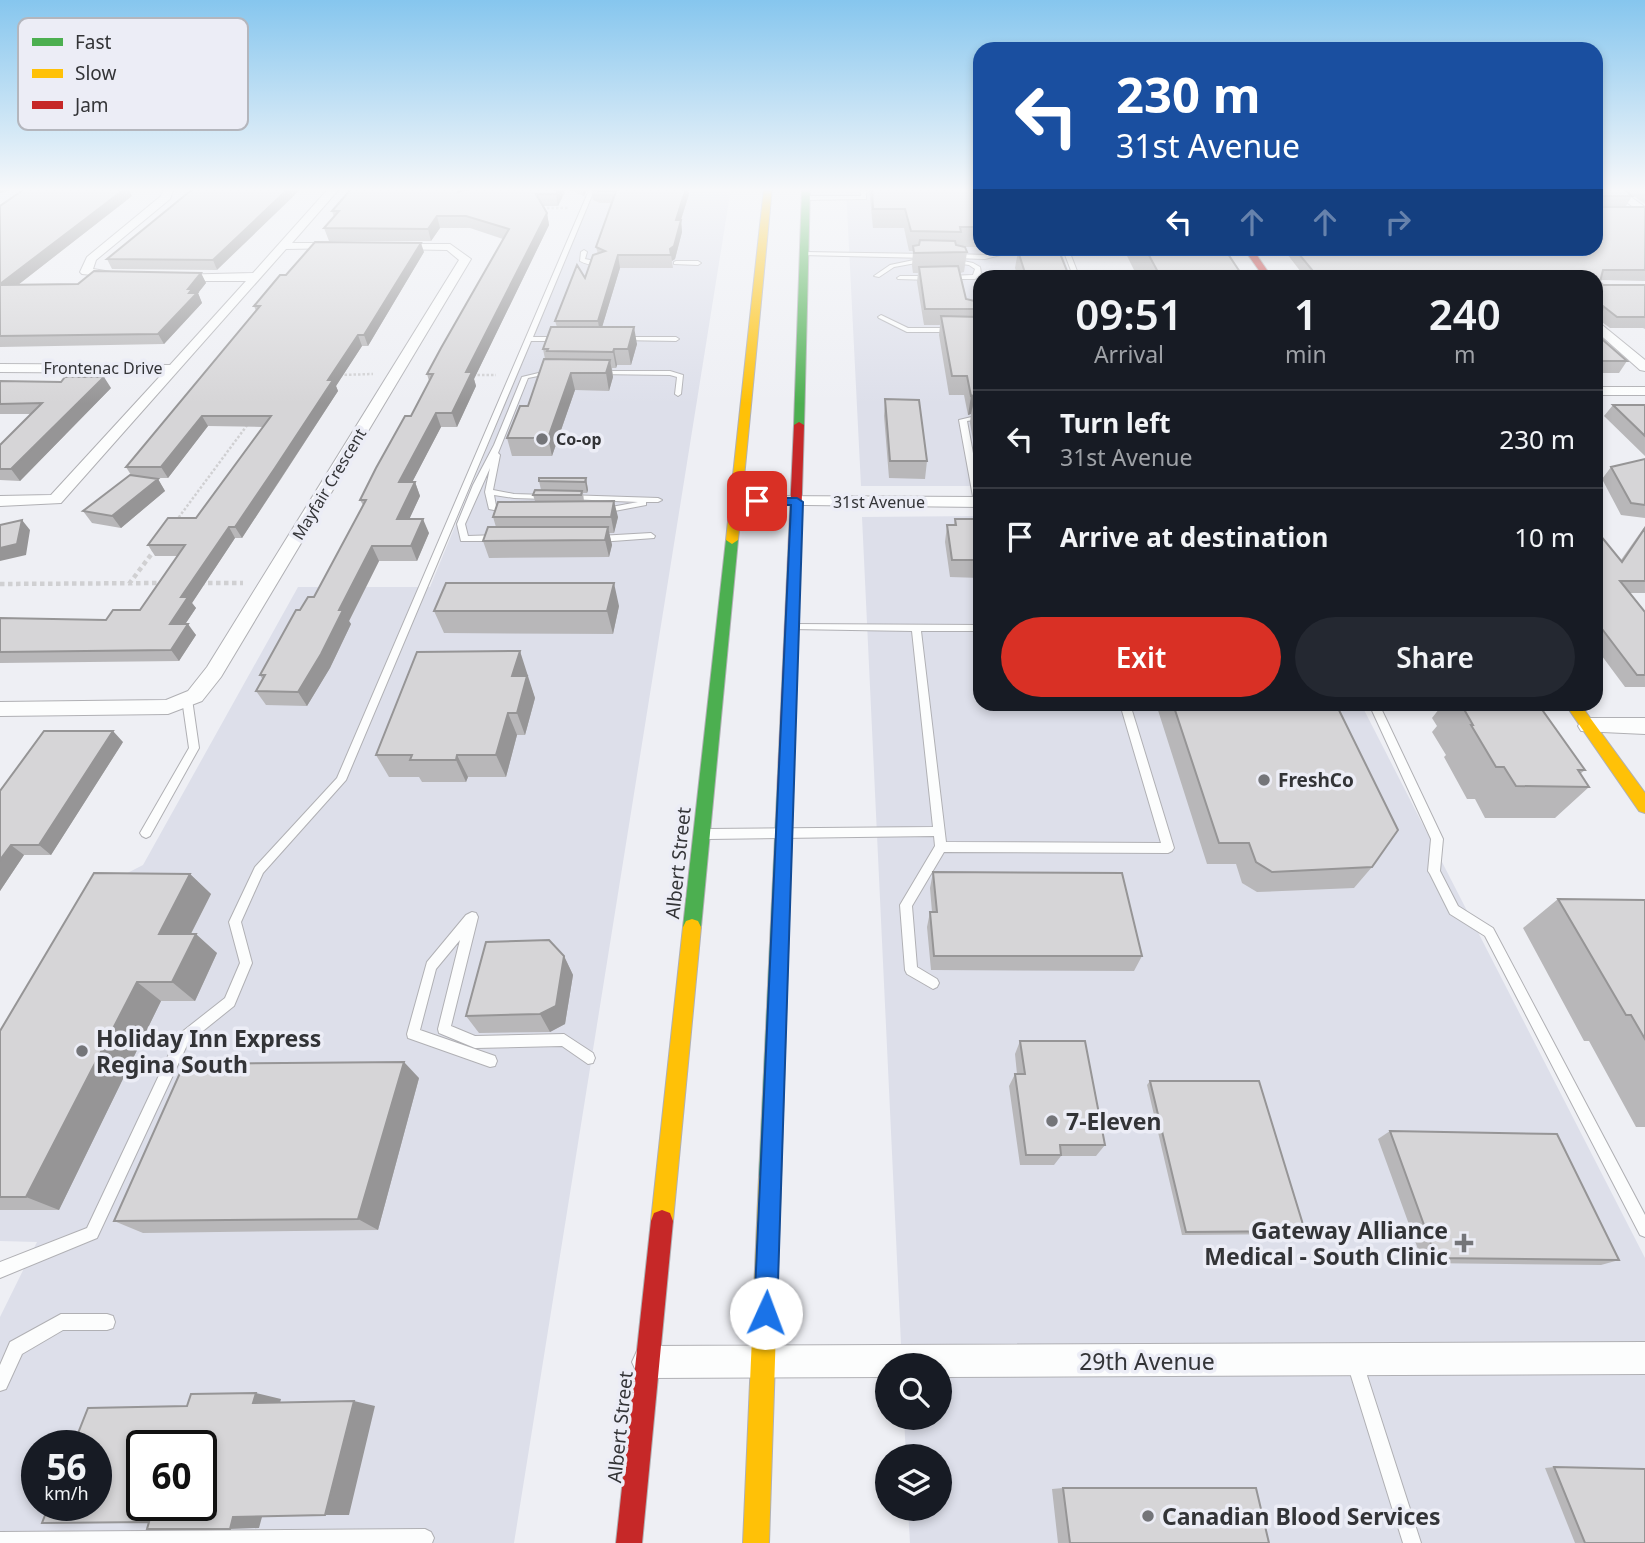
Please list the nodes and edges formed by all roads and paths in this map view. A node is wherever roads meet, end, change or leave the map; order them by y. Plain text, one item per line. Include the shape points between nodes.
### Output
1 (91, 260) edge
2 (270, 260) edge
3 (464, 260) edge
4 (562, 260) edge
5 (582, 260) edge
6 (761, 260) edge
7 (804, 260) edge
8 (953, 260) edge
9 (938, 262) edge
10 (602, 263) edge
11 (676, 263) edge
12 (698, 263) dead end
13 (978, 270) edge
14 (137, 276) edge
15 (163, 276) edge
16 (877, 276) dead end
17 (254, 277) junction
18 (973, 277) edge
19 (900, 278) dead end
20 (881, 317) dead end
21 (973, 330) edge
22 (1603, 330) edge
23 (528, 339) junction
24 (568, 339) edge
25 (609, 339) edge
26 (676, 339) dead end
27 (0, 368) edge
28 (1645, 368) edge
29 (174, 369) junction
30 (559, 372) edge
31 (587, 373) edge
32 (395, 374) junction
33 (461, 374) edge
34 (340, 375) edge
35 (513, 375) junction
36 (1603, 391) edge
37 (1645, 391) edge
38 (678, 394) dead end
39 (973, 418) edge
40 (252, 419) edge
41 (498, 445) junction
42 (973, 471) edge
43 (489, 492) junction
44 (552, 497) edge
45 (563, 497) edge
46 (0, 501) edge
47 (736, 501) junction
48 (797, 502) junction
49 (973, 502) edge
50 (516, 512) edge
51 (591, 512) edge
52 (170, 529) edge
53 (651, 536) dead end
54 (509, 538) edge
55 (587, 539) edge
56 (162, 540) edge
57 (130, 583) junction
58 (171, 583) edge
59 (199, 583) edge
60 (269, 583) junction
61 (0, 584) edge
62 (792, 627) junction
63 (916, 627) junction
64 (973, 628) edge
65 (187, 699) junction
66 (1127, 711) edge
67 (1377, 711) edge
68 (1577, 711) edge
69 (4, 714) edge
70 (1588, 726) junction
71 (1645, 726) edge
72 (1645, 806) edge
73 (938, 831) junction
74 (146, 833) dead end
75 (784, 833) junction
76 (702, 835) junction
77 (940, 847) junction
78 (933, 983) dead end
79 (589, 1058) dead end
80 (490, 1061) dead end
81 (1645, 1230) edge
82 (0, 1270) edge
83 (107, 1322) dead end
84 (1645, 1358) edge
85 (1354, 1360) junction
86 (648, 1362) junction
87 (764, 1364) junction
88 (0, 1384) edge
89 (425, 1538) dead end
90 (0, 1541) edge
91 (629, 1543) edge
92 (756, 1543) edge
93 (1412, 1543) edge

1 - 14 street via 86,272
2 - 17 street, Frontenac Drive
3 - 32 street, Mayfair Crescent
4 - 23 lane
5 - 10 lane
6 - 47 main road, Albert Street
7 - 48 main road
8 - 13 lane
9 - 16 lane via 902,262
11 - 12 lane
15 - 17 street
17 - 29 street, Frontenac Drive
18 - 19 lane
20 - 21 lane via 907,330
22 - 28 street
23 - 24 lane
23 - 35 lane
25 - 26 lane
27 - 29 street, Frontenac Drive
29 - 46 street via 55,500
30 - 41 lane via 525,377
31 - 38 lane via 670,373 681,376
32 - 34 path
32 - 60 street, Mayfair Crescent
33 - 35 path
35 - 82 lane via 341,780 260,870 235,922 246,963 230,1002 183,1038 92,1233
36 - 37 street
39 - 42 lane via 963,420
40 - 52 path
41 - 43 lane
41 - 54 lane via 461,524 464,539
43 - 44 lane
43 - 50 lane via 492,507
45 - 51 lane via 657,500
47 - 48 street, 31st Avenue
47 - 76 main road, Albert Street
48 - 49 street, 31st Avenue
48 - 62 main road
53 - 55 lane
56 - 57 path
57 - 58 path
57 - 61 path
59 - 60 path
60 - 65 street, Mayfair Crescent via 215,672
62 - 63 lane
62 - 75 main road
63 - 64 lane
63 - 73 lane
65 - 69 street, Mayfair Crescent via 168,707
65 - 74 lane via 194,748
66 - 77 lane via 1168,848
67 - 81 lane via 1437,839 1434,871 1454,910 1489,932
68 - 70 main road
70 - 71 street
70 - 72 main road
73 - 75 lane
73 - 77 lane
75 - 76 lane
75 - 87 main road
76 - 86 main road, Albert Street
77 - 78 lane via 906,905 911,970
79 - 80 lane via 564,1040 475,1042 444,1029 471,916 431,966 413,1034
83 - 88 lane via 61,1322 16,1348
84 - 85 street, 29th Avenue
85 - 87 street, 29th Avenue
85 - 93 lane
86 - 87 street, 29th Avenue
86 - 91 main road, Albert Street
87 - 92 main road
89 - 90 lane

